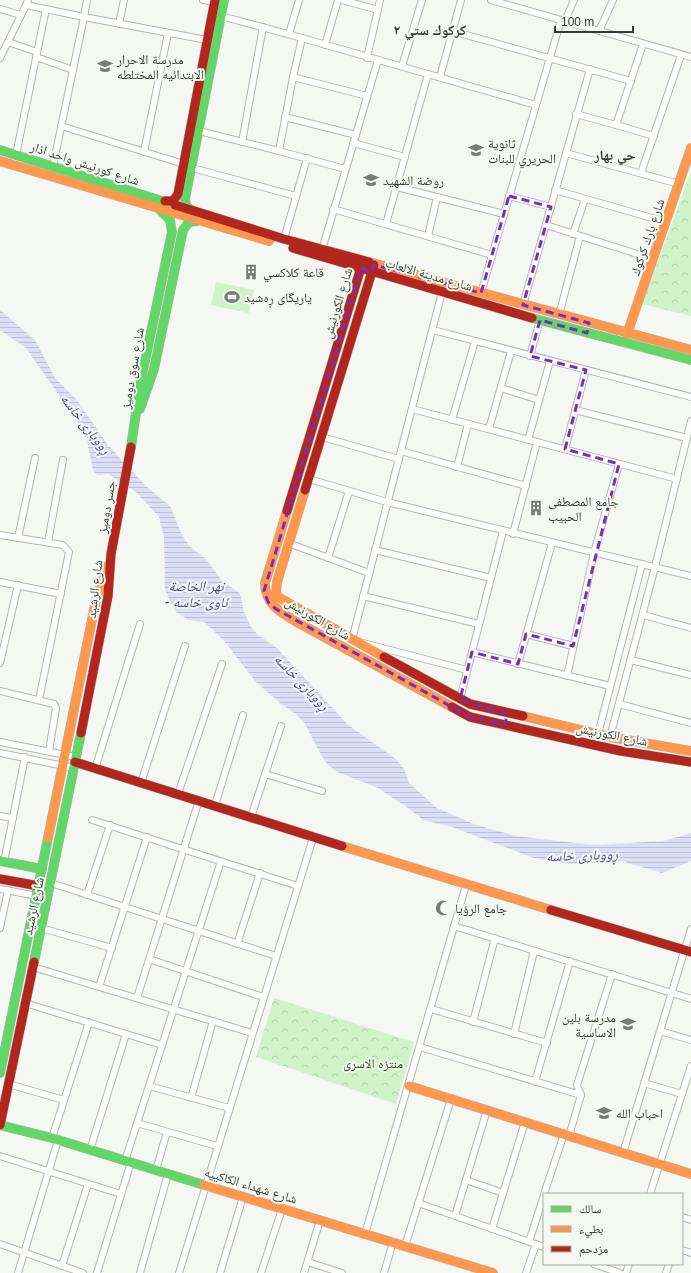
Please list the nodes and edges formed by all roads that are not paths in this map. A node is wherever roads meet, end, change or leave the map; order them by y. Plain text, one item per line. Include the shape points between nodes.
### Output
1 (87, 0) edge
2 (124, 0) edge
3 (203, 0) edge
4 (224, 0) edge
5 (299, 0) edge
6 (338, 0) edge
7 (342, 0) edge
8 (380, 0) edge
9 (422, 0) edge
10 (462, 0) edge
11 (491, 0) edge
12 (574, 0) edge
13 (613, 0) edge
14 (215, 1) edge
15 (27, 3) edge
16 (0, 8) edge
17 (46, 10) junction
18 (378, 10) junction
19 (21, 15) junction
20 (221, 16) junction
21 (84, 17) junction
22 (563, 21) junction
23 (119, 24) junction
24 (263, 27) junction
25 (452, 31) junction
26 (598, 31) junction
27 (168, 33) junction
28 (289, 34) junction
29 (302, 38) junction
30 (207, 40) junction
31 (8, 42) junction
32 (643, 44) junction
33 (325, 45) junction
34 (37, 54) junction
35 (681, 55) junction
36 (691, 57) edge
37 (0, 58) edge
38 (367, 58) junction
39 (550, 58) junction
40 (378, 60) junction
41 (402, 66) junction
42 (590, 69) junction
43 (73, 70) junction
44 (428, 74) junction
45 (440, 77) junction
46 (205, 78) junction
47 (293, 78) junction
48 (631, 81) junction
49 (367, 96) junction
50 (536, 105) junction
51 (576, 114) junction
52 (286, 117) junction
53 (616, 125) junction
54 (61, 126) junction
55 (199, 131) junction
56 (356, 135) junction
57 (654, 136) junction
58 (242, 142) junction
59 (353, 143) junction
60 (691, 148) edge
61 (0, 150) edge
62 (280, 151) junction
63 (144, 152) junction
64 (566, 153) junction
65 (16, 155) junction
66 (405, 157) junction
67 (307, 158) junction
68 (0, 161) edge
69 (53, 166) junction
70 (188, 166) junction
71 (346, 169) junction
72 (642, 173) junction
73 (679, 184) junction
74 (397, 187) junction
75 (555, 190) junction
76 (183, 191) junction
77 (296, 196) junction
78 (509, 196) junction
79 (437, 197) junction
80 (584, 199) junction
81 (161, 205) junction
82 (551, 207) junction
83 (333, 209) junction
84 (194, 212) junction
85 (504, 214) junction
86 (199, 221) junction
87 (666, 222) junction
88 (386, 224) junction
89 (546, 225) junction
90 (576, 235) junction
91 (428, 236) junction
92 (284, 239) junction
93 (322, 250) junction
94 (492, 255) junction
95 (653, 259) junction
96 (362, 265) junction
97 (373, 268) junction
98 (442, 292) junction
99 (480, 293) junction
100 (523, 305) junction
101 (559, 315) junction
102 (540, 320) junction
103 (589, 323) junction
104 (432, 330) junction
105 (587, 333) junction
106 (627, 334) junction
107 (475, 341) junction
108 (691, 350) edge
109 (511, 351) junction
110 (530, 356) junction
111 (691, 360) edge
112 (550, 361) junction
113 (586, 370) junction
114 (501, 388) junction
115 (322, 395) junction
116 (691, 397) edge
117 (334, 399) junction
118 (539, 400) junction
119 (412, 409) junction
120 (575, 410) junction
121 (136, 418) junction
122 (452, 420) junction
123 (691, 420) edge
124 (468, 424) junction
125 (489, 429) junction
126 (322, 437) junction
127 (687, 438) junction
128 (528, 440) junction
129 (537, 442) junction
130 (565, 449) junction
131 (401, 451) junction
132 (35, 458) dead end
133 (399, 459) junction
134 (63, 460) dead end
135 (618, 464) junction
136 (457, 467) junction
137 (309, 479) junction
138 (677, 479) junction
139 (526, 486) junction
140 (349, 491) junction
141 (387, 502) junction
142 (503, 531) junction
143 (513, 534) junction
144 (0, 535) edge
145 (18, 538) junction
146 (48, 542) junction
147 (288, 543) junction
148 (552, 543) junction
149 (375, 550) junction
150 (594, 553) junction
151 (111, 554) junction
152 (328, 558) junction
153 (642, 564) junction
154 (655, 567) junction
155 (369, 573) junction
156 (691, 576) edge
157 (491, 578) junction
158 (0, 582) edge
159 (18, 585) junction
160 (60, 594) junction
161 (363, 596) junction
162 (643, 615) junction
163 (140, 624) dead end
164 (479, 624) junction
165 (691, 628) edge
166 (526, 634) junction
167 (352, 640) junction
168 (185, 646) dead end
169 (573, 646) junction
170 (472, 652) junction
171 (631, 660) junction
172 (0, 663) edge
173 (222, 664) dead end
174 (518, 664) junction
175 (467, 670) junction
176 (691, 675) edge
177 (567, 676) junction
178 (610, 686) junction
179 (0, 691) edge
180 (460, 699) junction
181 (39, 700) junction
182 (619, 704) junction
183 (507, 714) junction
184 (243, 715) dead end
185 (691, 723) edge
186 (505, 725) junction
187 (281, 726) dead end
188 (598, 734) junction
189 (610, 737) junction
190 (0, 742) edge
191 (20, 746) junction
192 (690, 750) edge
193 (49, 751) junction
194 (0, 753) edge
195 (66, 755) junction
196 (22, 757) junction
197 (75, 762) junction
198 (689, 762) edge
199 (64, 765) junction
200 (95, 769) junction
201 (265, 774) junction
202 (141, 783) junction
203 (322, 791) dead end
204 (178, 794) junction
205 (199, 800) junction
206 (215, 806) junction
207 (0, 816) edge
208 (251, 817) junction
209 (13, 818) junction
210 (92, 820) dead end
211 (110, 826) junction
212 (147, 837) junction
213 (313, 838) junction
214 (184, 849) junction
215 (2, 861) edge
216 (221, 861) junction
217 (39, 869) junction
218 (260, 873) junction
219 (0, 879) edge
220 (51, 883) junction
221 (36, 885) junction
222 (466, 885) junction
223 (298, 886) junction
224 (0, 889) edge
225 (8, 890) junction
226 (87, 895) junction
227 (37, 896) junction
228 (125, 907) junction
229 (161, 919) junction
230 (454, 926) junction
231 (0, 928) edge
232 (41, 928) junction
233 (691, 929) edge
234 (199, 931) junction
235 (495, 938) junction
236 (237, 944) junction
237 (112, 948) junction
238 (534, 950) junction
239 (688, 951) edge
240 (276, 956) junction
241 (148, 959) junction
242 (570, 962) junction
243 (33, 966) junction
244 (186, 972) junction
245 (612, 974) junction
246 (99, 987) junction
247 (672, 993) junction
248 (263, 997) junction
249 (137, 998) junction
250 (691, 999) edge
251 (25, 1004) junction
252 (174, 1009) junction
253 (431, 1009) junction
254 (213, 1021) junction
255 (88, 1022) junction
256 (472, 1022) junction
257 (10, 1023) junction
258 (21, 1025) junction
259 (660, 1031) junction
260 (252, 1033) junction
261 (126, 1034) junction
262 (514, 1034) junction
263 (691, 1040) edge
264 (547, 1043) junction
265 (162, 1045) junction
266 (420, 1047) junction
267 (691, 1066) edge
268 (0, 1072) edge
269 (536, 1082) junction
270 (644, 1082) junction
271 (8, 1084) junction
272 (149, 1086) junction
273 (409, 1086) junction
274 (691, 1091) edge
275 (683, 1092) junction
276 (581, 1095) junction
277 (191, 1098) junction
278 (451, 1099) junction
279 (64, 1100) junction
280 (229, 1108) junction
281 (487, 1110) junction
282 (525, 1122) junction
283 (137, 1123) junction
284 (0, 1125) edge
285 (167, 1132) junction
286 (567, 1135) junction
287 (55, 1139) junction
288 (217, 1146) junction
289 (90, 1150) junction
290 (623, 1153) junction
291 (0, 1156) edge
292 (128, 1161) junction
293 (660, 1164) junction
294 (48, 1170) junction
295 (156, 1170) junction
296 (168, 1174) junction
297 (691, 1174) edge
298 (466, 1180) junction
299 (88, 1184) junction
300 (205, 1185) junction
301 (503, 1193) junction
302 (545, 1193) edge
303 (650, 1193) edge
304 (121, 1194) junction
305 (243, 1197) junction
306 (418, 1203) junction
307 (542, 1205) edge
308 (282, 1208) junction
309 (455, 1216) junction
310 (320, 1220) junction
311 (492, 1229) junction
312 (365, 1234) junction
313 (393, 1242) junction
314 (529, 1242) junction
315 (0, 1244) edge
316 (536, 1244) junction
317 (405, 1246) junction
318 (543, 1247) edge
319 (24, 1252) junction
320 (308, 1262) junction
321 (597, 1265) edge
322 (62, 1266) junction
323 (18, 1273) edge
324 (83, 1273) edge
325 (97, 1273) edge
326 (140, 1273) edge
327 (179, 1273) edge
328 (220, 1273) edge
329 (261, 1273) edge
330 (304, 1273) edge
331 (342, 1273) edge
332 (384, 1273) edge
333 (493, 1273) edge
334 (526, 1273) edge
335 (620, 1273) edge

1 - 21 street
2 - 23 street
3 - 14 street
4 - 20 main road
5 - 28 street
6 - 33 street
7 - 18 street
8 - 18 street
9 - 41 street
10 - 25 street
11 - 22 street
12 - 22 street
13 - 26 street
14 - 30 main road
15 - 17 street
15 - 19 street
16 - 19 street
17 - 21 street
17 - 34 street
18 - 38 street
19 - 31 street
20 - 24 street
20 - 46 main road
21 - 23 street
21 - 43 street
22 - 26 street
22 - 39 street
23 - 27 street
24 - 28 street
24 - 58 street
25 - 39 street
25 - 45 street
26 - 32 street
27 - 30 street
27 - 63 street
28 - 29 street
29 - 33 street
29 - 47 street
30 - 46 main road
31 - 34 street
31 - 37 street
32 - 35 street
32 - 48 street
33 - 38 street
34 - 43 street
34 - 65 street
35 - 36 street
35 - 57 street
38 - 40 street
39 - 42 street
39 - 50 street
40 - 41 street
40 - 49 street
41 - 44 street
42 - 48 street
42 - 51 street
43 - 54 street
44 - 45 street
44 - 66 street
45 - 50 street
46 - 55 main road
46 - 70 main road
47 - 49 street
47 - 52 street
48 - 53 street
49 - 56 street
50 - 78 street
51 - 53 street
51 - 64 street
52 - 56 street
52 - 62 street
53 - 57 street
54 - 63 street
54 - 69 street
55 - 58 street
55 - 70 main road
56 - 59 street
57 - 72 street
58 - 62 street
59 - 66 street
59 - 71 street
60 - 73 main road, شارع بارك كركوك
61 - 65 main road, شارع كورنيش واحد اذار
62 - 67 street
63 - 70 street
64 - 72 street
64 - 75 street
65 - 69 main road, شارع كورنيش واحد اذار
66 - 74 street
67 - 71 street
67 - 77 street
68 - 81 main road, شارع كورنيش واحد اذار
69 - 81 main road, شارع كورنيش واحد اذار
70 - 76 main road
70 - 77 street
71 - 83 street
72 - 73 street
73 - 87 main road, شارع بارك كركوك
74 - 79 street
74 - 88 street
75 - 80 street
75 - 82 street
76 - 81 main road via 173,201
76 - 84 main road via 185,204
77 - 92 street
78 - 82 street
78 - 85 street
79 - 85 street
79 - 91 street
80 - 87 street
80 - 90 street
81 - 84 main road, شارع مدينة الالعاب
81 - 86 main road, شارع مدينة الالعاب
81 - 121 main road, شارع سوق دوميز via 172,228 140,385
82 - 89 street
83 - 88 street
83 - 93 street
84 - 92 main road, شارع مدينة الالعاب
85 - 94 street
86 - 96 main road, شارع مدينة الالعاب
86 - 121 main road, شارع سوق دوميز via 189,222 183,230 154,369
87 - 95 main road, شارع بارك كركوك
88 - 91 street
89 - 90 street
89 - 100 street
90 - 95 street
90 - 101 street
91 - 94 street
92 - 93 main road, شارع مدينة الالعاب
93 - 96 main road, شارع مدينة الالعاب
94 - 99 street
95 - 106 main road, شارع بارك كركوك
96 - 97 main road, شارع مدينة الالعاب
96 - 115 main road, شارع الكورنيش
97 - 98 main road, شارع مدينة الالعاب
97 - 99 main road, شارع مدينة الالعاب
97 - 117 main road, شارع الكورنيش
98 - 102 main road, شارع مدينة الالعاب
98 - 104 street
99 - 100 main road, شارع مدينة الالعاب
100 - 101 main road, شارع مدينة الالعاب
101 - 103 main road, شارع مدينة الالعاب
102 - 105 main road, شارع مدينة الالعاب
102 - 110 street
103 - 105 main road
103 - 106 main road, شارع مدينة الالعاب
104 - 107 street
104 - 119 street
105 - 111 main road, شارع مدينة الالعاب
106 - 108 main road, شارع مدينة الالعاب
107 - 109 street
107 - 122 street
109 - 110 street
109 - 114 street
110 - 112 street
112 - 113 street
112 - 118 street
113 - 116 street
113 - 120 street
114 - 118 street
114 - 125 street
115 - 117 main road
115 - 186 main road, شارع الكورنيش via 265,583 264,591 268,602 297,622 470,717
117 - 126 main road, شارع الكورنيش
118 - 128 street
119 - 122 street
119 - 131 street
120 - 127 street
120 - 130 street
121 - 151 main road, جسر دوميز
122 - 124 street
123 - 127 street, شارع الكورنيش
124 - 125 street
124 - 136 street
125 - 128 street
126 - 133 street
126 - 137 main road, شارع الكورنيش
127 - 138 street, شارع الكورنيش
128 - 129 street
129 - 130 street
129 - 139 street
130 - 135 street
131 - 133 street
131 - 136 street
132 - 145 street
133 - 141 street
134 - 146 street
135 - 138 street
135 - 150 street
136 - 139 street
137 - 140 street
137 - 147 main road, شارع الكورنيش
138 - 154 street, شارع الكورنيش
139 - 143 street
140 - 141 street
140 - 152 street
141 - 142 street
141 - 149 street
142 - 143 street
142 - 157 street
143 - 148 street
144 - 145 street
145 - 146 street
146 - 160 street via 63,545 69,552
147 - 152 street
147 - 167 main road, شارع الكورنيش via 277,582 278,597
148 - 150 street
148 - 166 street
149 - 155 street
149 - 157 street
150 - 153 street
150 - 169 street
151 - 195 main road, شارع الرشيد via 96,600
151 - 197 main road, شارع الرشيد via 106,610
152 - 155 street
153 - 154 street
153 - 178 street
154 - 156 street
154 - 162 street, شارع الكورنيش
155 - 161 street
157 - 164 street
158 - 159 street
159 - 160 street
159 - 172 street
160 - 181 street
161 - 164 street
161 - 167 street
162 - 165 street
162 - 171 street, شارع الكورنيش
163 - 200 street
164 - 170 street
166 - 169 street
166 - 174 street
167 - 175 street
167 - 180 main road, شارع الكورنيش
168 - 202 street
169 - 177 street
170 - 174 street
170 - 175 street
171 - 176 street
171 - 182 street, شارع الكورنيش
173 - 204 street
174 - 177 street
175 - 180 street
177 - 178 street
178 - 188 street
179 - 181 street
180 - 183 main road, شارع الكورنيش
181 - 193 street via 52,702 56,708
182 - 185 street
182 - 189 street, شارع الكورنيش
183 - 186 main road
183 - 188 main road, شارع الكورنيش
184 - 206 street
186 - 198 main road, شارع الكورنيش
187 - 201 street
188 - 189 main road, شارع الكورنيش
189 - 192 main road, شارع الكورنيش
190 - 191 street
191 - 193 street
191 - 196 street
192 - 198 main road
193 - 195 street
194 - 196 street
195 - 197 street
195 - 199 main road, شارع الرشيد
196 - 199 street
196 - 209 street
197 - 199 street
197 - 200 main road
197 - 220 main road, شارع الرشيد
199 - 217 main road, شارع الرشيد
200 - 202 main road
201 - 203 street
201 - 208 street
202 - 204 main road
204 - 205 main road
205 - 206 main road
205 - 214 street
206 - 208 main road
207 - 209 street
208 - 213 main road
209 - 215 street
210 - 211 street
211 - 212 street
211 - 226 street
212 - 214 street
212 - 228 street
213 - 222 main road
213 - 223 street
214 - 216 street
214 - 229 street
215 - 217 main road
216 - 218 street
216 - 234 street
217 - 221 main road, شارع الرشيد
218 - 223 street
218 - 236 street
219 - 221 main road
220 - 226 street
220 - 232 main road, شارع الرشيد
221 - 227 main road, شارع الرشيد
222 - 230 street
222 - 239 main road
223 - 240 street
224 - 225 street
225 - 227 street
225 - 231 street
226 - 228 street
227 - 257 main road, شارع الرشيد
228 - 229 street
228 - 237 street
229 - 234 street
229 - 241 street
230 - 235 street
230 - 253 street
232 - 237 street
232 - 243 main road, شارع الرشيد
233 - 239 street
234 - 236 street
234 - 244 street
235 - 238 street
235 - 256 street
236 - 240 street
237 - 246 street
238 - 242 street
238 - 262 street
239 - 247 street
240 - 248 street
241 - 244 street
241 - 249 street
242 - 245 street
242 - 264 street
243 - 246 street
243 - 251 main road, شارع الرشيد
244 - 248 street
244 - 252 street
245 - 247 street
245 - 276 street via 577,1085
246 - 249 street
247 - 250 street
247 - 259 street
248 - 260 street
249 - 252 street
251 - 255 street
251 - 258 main road, شارع الرشيد
252 - 254 street
252 - 265 street
253 - 256 street
253 - 266 street
254 - 260 street
254 - 277 street
255 - 261 street
255 - 279 street
256 - 262 street
257 - 258 main road
257 - 268 main road, شارع الرشيد
258 - 271 main road, شارع الرشيد
259 - 263 street
259 - 270 street
260 - 280 street
261 - 265 street
261 - 289 street
262 - 264 street
264 - 269 street
265 - 272 street
266 - 269 street
266 - 273 street
267 - 275 street
269 - 276 street
270 - 275 street
270 - 290 street
271 - 279 street
271 - 284 main road, شارع الرشيد
272 - 277 street
272 - 283 street
273 - 278 main road
273 - 312 street
274 - 275 street
275 - 293 street
276 - 286 street
277 - 280 street
278 - 281 main road
278 - 306 street
279 - 287 street
280 - 288 street
281 - 282 main road
281 - 298 street
282 - 286 main road
282 - 301 street
283 - 285 street
283 - 292 street
284 - 287 main road, شارع شهداء الكاكييه
285 - 288 street
285 - 295 street
286 - 290 main road
286 - 302 street
287 - 289 main road, شارع شهداء الكاكييه
287 - 294 street
288 - 300 street
289 - 292 main road, شارع شهداء الكاكييه
290 - 293 main road
291 - 294 street
292 - 295 main road, شارع شهداء الكاكييه
292 - 304 street
293 - 297 main road
293 - 303 street
294 - 299 street
294 - 319 street
295 - 296 main road, شارع شهداء الكاكييه
296 - 300 main road, شارع شهداء الكاكييه
296 - 326 street
298 - 301 street
298 - 309 street
299 - 304 street
299 - 322 street
300 - 305 main road, شارع شهداء الكاكييه
300 - 327 street
301 - 311 street
304 - 325 street
305 - 308 main road, شارع شهداء الكاكييه
305 - 328 street
306 - 309 street
306 - 317 street
307 - 314 street
308 - 310 main road, شارع شهداء الكاكييه
308 - 329 street
309 - 311 street
310 - 312 main road, شارع شهداء الكاكييه
310 - 320 street
311 - 314 street
312 - 313 main road, شارع شهداء الكاكييه
313 - 317 main road, شارع شهداء الكاكييه
313 - 332 street
314 - 316 street
315 - 319 street
316 - 318 street
316 - 334 street
317 - 333 main road, شارع شهداء الكاكييه
319 - 322 street
319 - 323 street
320 - 330 street
320 - 331 street
321 - 335 street
322 - 324 street

